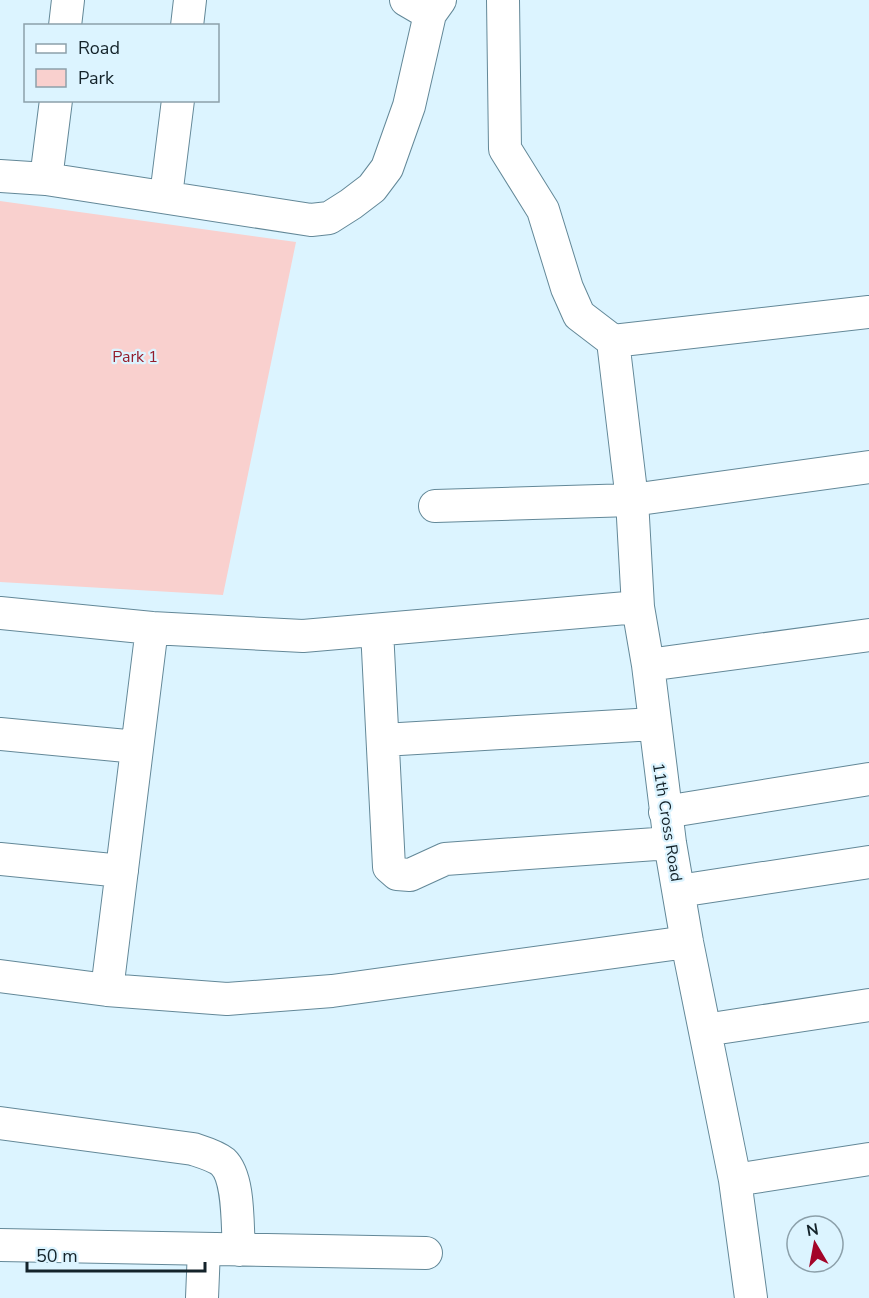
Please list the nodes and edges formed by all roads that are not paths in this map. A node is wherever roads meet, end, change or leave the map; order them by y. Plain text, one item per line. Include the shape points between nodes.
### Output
1 (68, 0) edge
2 (190, 0) edge
3 (503, 0) edge
4 (425, 5) edge
5 (65, 24) edge
6 (187, 24) edge
7 (56, 102) edge
8 (178, 102) edge
9 (0, 176) edge
10 (46, 179) junction
11 (166, 196) junction
12 (869, 312) edge
13 (613, 341) junction
14 (869, 467) edge
15 (632, 500) junction
16 (435, 506) dead end
17 (638, 607) junction
18 (0, 613) edge
19 (152, 628) junction
20 (377, 630) junction
21 (869, 635) edge
22 (648, 665) junction
23 (654, 724) junction
24 (0, 734) edge
25 (383, 740) junction
26 (137, 747) junction
27 (869, 779) edge
28 (666, 812) junction
29 (670, 843) junction
30 (0, 859) edge
31 (869, 862) edge
32 (122, 871) junction
33 (679, 891) junction
34 (687, 942) junction
35 (0, 976) edge
36 (107, 990) junction
37 (869, 1005) edge
38 (705, 1030) junction
39 (0, 1123) edge
40 (869, 1159) edge
41 (735, 1179) junction
42 (0, 1245) edge
43 (204, 1249) junction
44 (239, 1250) junction
45 (426, 1253) dead end
46 (202, 1298) edge
47 (751, 1298) edge

1 - 5 street
2 - 6 street
3 - 13 street via 505,149 543,210 579,315
4 - 11 street via 409,106 387,168 372,188 351,204 329,218 311,220
7 - 10 street
8 - 11 street
9 - 10 street
10 - 11 street
12 - 13 street
13 - 15 street, 11th Cross Road
14 - 15 street
15 - 16 street
15 - 17 street, 11th Cross Road
17 - 20 street
17 - 22 street, 11th Cross Road
18 - 19 street
19 - 20 street via 303,636
19 - 26 street
20 - 25 street
21 - 22 street
22 - 23 street, 11th Cross Road
23 - 25 street
23 - 28 street, 11th Cross Road
24 - 26 street
25 - 29 street via 389,867 397,874 410,875 445,859
26 - 32 street
27 - 28 street
28 - 29 street, 11th Cross Road
29 - 33 street, 11th Cross Road
30 - 32 street
31 - 33 street
32 - 36 street
33 - 34 street, 11th Cross Road
34 - 36 street via 344,989 239,999
34 - 38 street, 11th Cross Road
35 - 36 street
37 - 38 street
38 - 41 street, 11th Cross Road
39 - 44 street via 193,1149 222,1161 234,1183
40 - 41 street
41 - 47 street, 11th Cross Road
42 - 43 street
43 - 44 street
43 - 46 street
44 - 45 street

